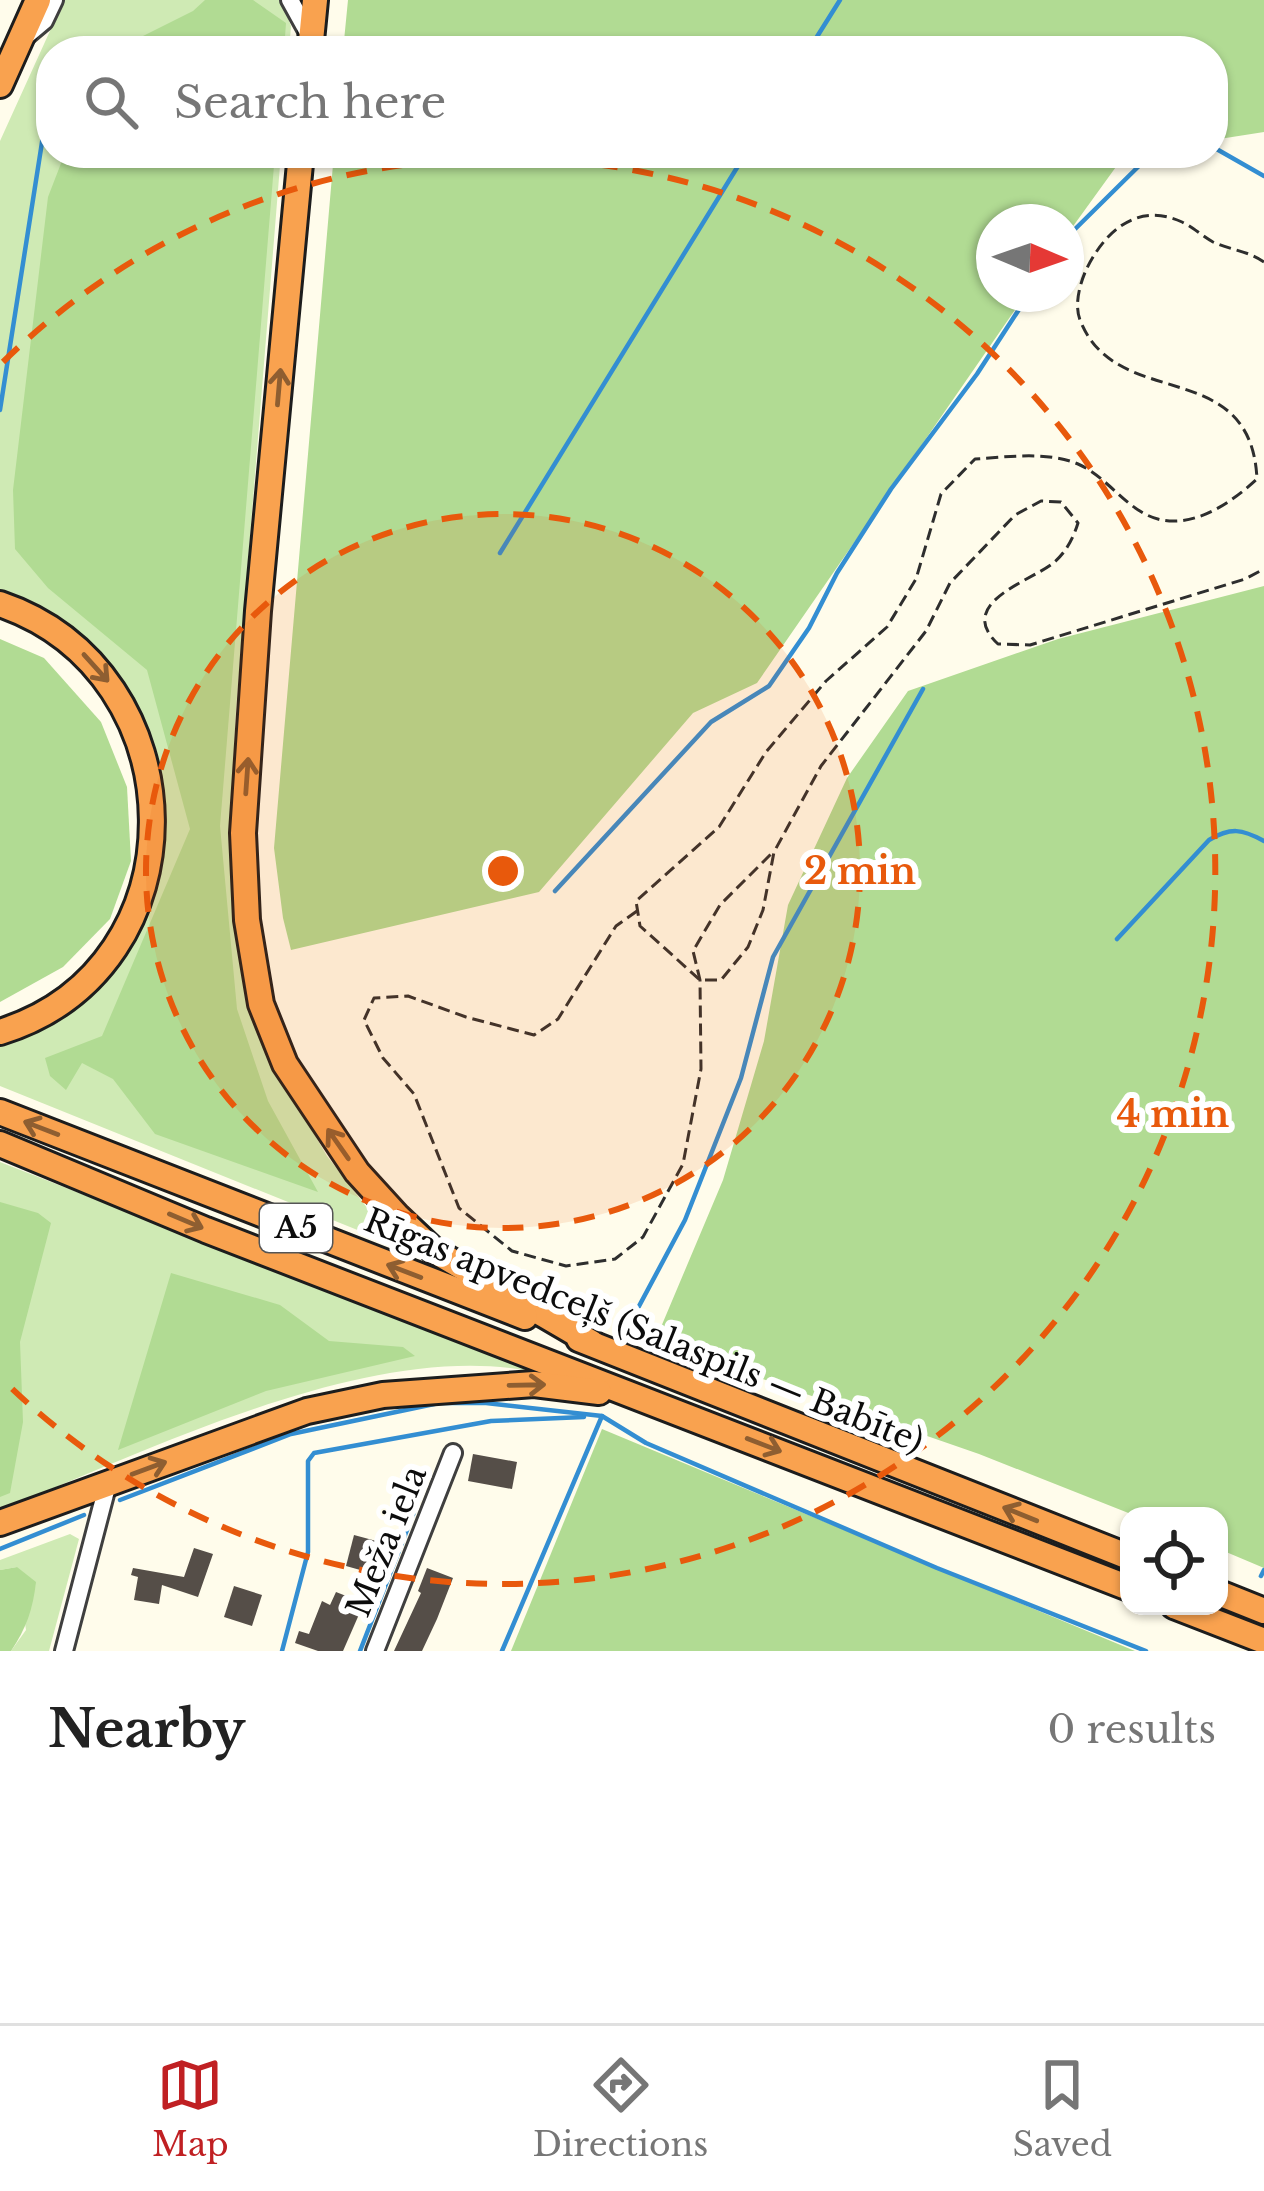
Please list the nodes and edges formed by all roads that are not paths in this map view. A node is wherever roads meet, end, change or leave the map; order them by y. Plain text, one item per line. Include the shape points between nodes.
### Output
1 (38, 0) edge
2 (55, 0) edge
3 (290, 0) edge
4 (315, 0) edge
5 (306, 36) edge
6 (311, 36) edge
7 (20, 42) junction
8 (0, 86) edge
9 (300, 168) edge
10 (0, 604) edge
11 (0, 1032) edge
12 (0, 1112) edge
13 (0, 1144) edge
14 (592, 1343) junction
15 (655, 1402) junction
16 (453, 1454) dead end
17 (108, 1483) junction
18 (0, 1523) edge
19 (1120, 1553) edge
20 (1120, 1584) edge
21 (1228, 1597) edge
22 (1264, 1611) edge
23 (1197, 1615) edge
24 (1264, 1641) edge
25 (64, 1651) edge
26 (375, 1651) edge

1 - 7 highway
2 - 7 street
3 - 5 street
4 - 6 highway
7 - 8 highway
14 -> 9 highway via 433,1250 398,1217 357,1172 285,1064 261,1004 243,833
10 -> 11 highway via 42,622 109,683 137,735 154,824 145,884 107,956 61,1000
14 -> 12 highway, Rīgas apvedceļš (Salaspils — Babīte) / A5
13 -> 15 highway, Rīgas apvedceļš (Salaspils — Babīte) / A5
19 -> 14 highway, Rīgas apvedceļš (Salaspils — Babīte) / A5
17 -> 15 highway via 307,1412 383,1395 534,1384
15 -> 20 highway, Rīgas apvedceļš (Salaspils — Babīte) / A5
16 - 26 street, Meža iela
17 - 18 highway
17 - 25 street
21 - 22 highway
23 - 24 highway

